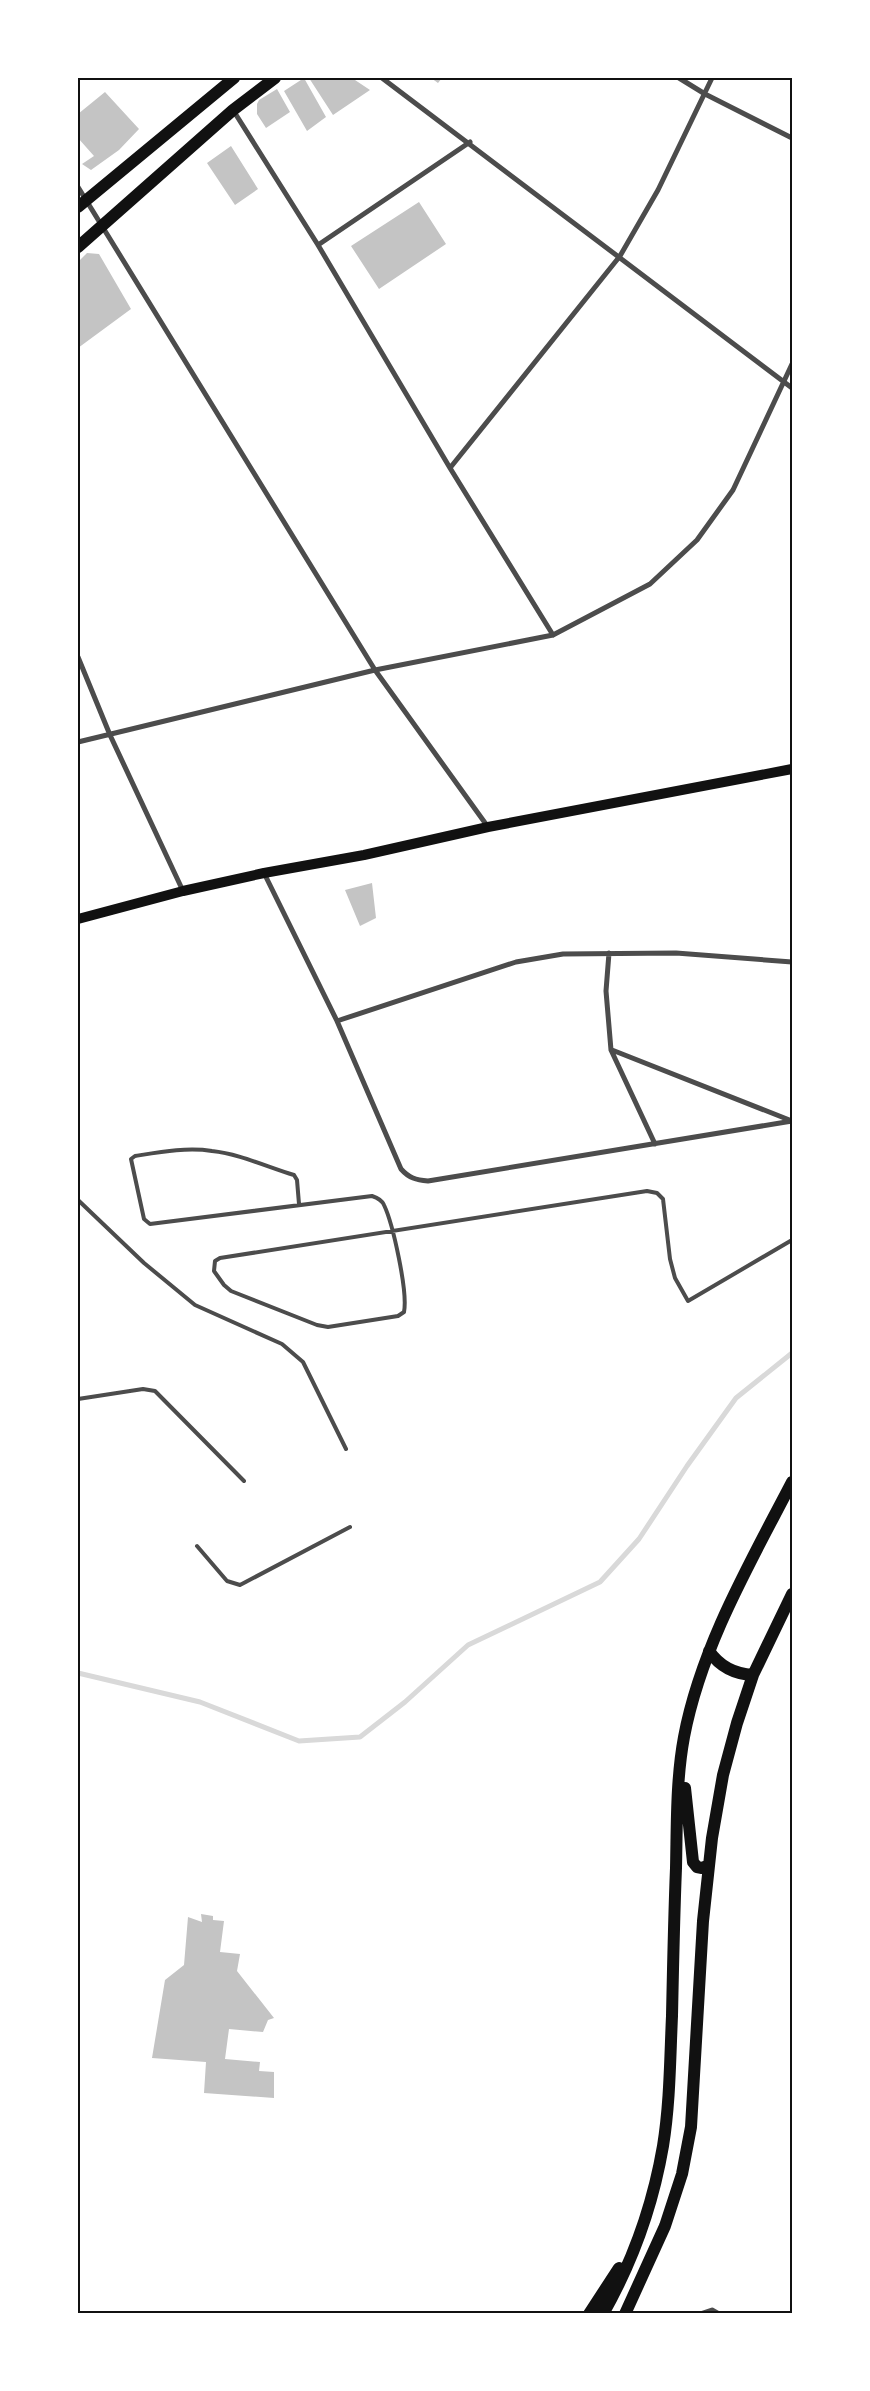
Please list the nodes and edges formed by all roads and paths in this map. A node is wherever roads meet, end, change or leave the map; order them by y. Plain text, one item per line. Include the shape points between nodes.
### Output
1 (234, 78) edge
2 (275, 78) edge
3 (382, 78) edge
4 (679, 78) edge
5 (712, 78) edge
6 (705, 94) junction
7 (233, 110) junction
8 (792, 138) edge
9 (470, 142) junction
10 (78, 187) edge
11 (82, 203) edge
12 (102, 226) junction
13 (318, 245) junction
14 (78, 246) edge
15 (620, 256) junction
16 (792, 364) edge
17 (785, 382) junction
18 (792, 388) edge
19 (450, 468) junction
20 (553, 635) junction
21 (78, 658) edge
22 (375, 670) junction
23 (110, 735) junction
24 (78, 742) edge
25 (792, 769) edge
26 (488, 827) junction
27 (264, 873) junction
28 (183, 891) junction
29 (78, 919) edge
30 (609, 953) junction
31 (792, 962) edge
32 (337, 1021) junction
33 (611, 1050) junction
34 (792, 1121) edge
35 (655, 1144) junction
36 (78, 1200) edge
37 (299, 1204) junction
38 (393, 1232) junction
39 (792, 1240) edge
40 (78, 1399) edge
41 (346, 1449) dead end
42 (244, 1481) dead end
43 (792, 1482) edge
44 (350, 1527) dead end
45 (197, 1546) dead end
46 (792, 1594) edge
47 (709, 1651) junction
48 (753, 1675) junction
49 (682, 1758) junction
50 (709, 1865) junction
51 (637, 2240) junction
52 (588, 2314) edge
53 (603, 2314) edge
54 (625, 2314) edge
55 (700, 2314) edge
56 (719, 2314) edge

1 - 11 main road
2 - 7 main road
3 - 9 street
4 - 6 street
5 - 6 street
6 - 8 street
6 - 15 street via 658,190
7 - 12 main road
7 - 13 street
9 - 13 street
9 - 15 street
10 - 11 street
11 - 12 street
12 - 14 main road
12 - 22 street
13 - 19 street
15 - 17 street
15 - 19 street
16 - 17 street
17 - 18 street
17 - 20 street via 733,490 697,540 650,584
19 - 20 street
20 - 22 street
21 - 23 street
22 - 23 street
22 - 26 street
23 - 24 street
23 - 28 street
25 - 26 main road
26 - 27 main road
27 - 28 main road
27 - 32 street
28 - 29 main road
30 - 31 street via 676,953
30 - 32 street via 563,954 516,962
30 - 33 street via 606,991
32 - 35 street via 401,1170 409,1177 428,1181
33 - 34 street
33 - 35 street
34 - 35 street
36 - 41 lane via 144,1263 195,1305 282,1344 303,1362
37 - 37 lane via 294,1176 222,1152 168,1151 132,1159 144,1218 150,1224
37 - 38 lane via 372,1196 379,1198
38 - 38 lane via 405,1307 402,1315 398,1316 328,1327 317,1325 231,1291 214,1271 213,1266 220,1258
38 - 39 lane via 647,1190 663,1199 670,1259 675,1278 688,1301
40 - 42 lane via 144,1390 155,1392
43 - 47 main road
44 - 45 lane via 240,1585 227,1581
46 - 48 main road
47 - 48 main road via 722,1667
47 - 49 main road via 692,1705
48 - 50 main road via 723,1775
49 - 50 main road via 694,1862 697,1867
49 - 51 main road via 678,1794 670,2088 663,2147
50 - 54 main road via 691,2127 682,2174 666,2226
51 - 52 main road
51 - 53 main road
55 - 56 street via 712,2310

